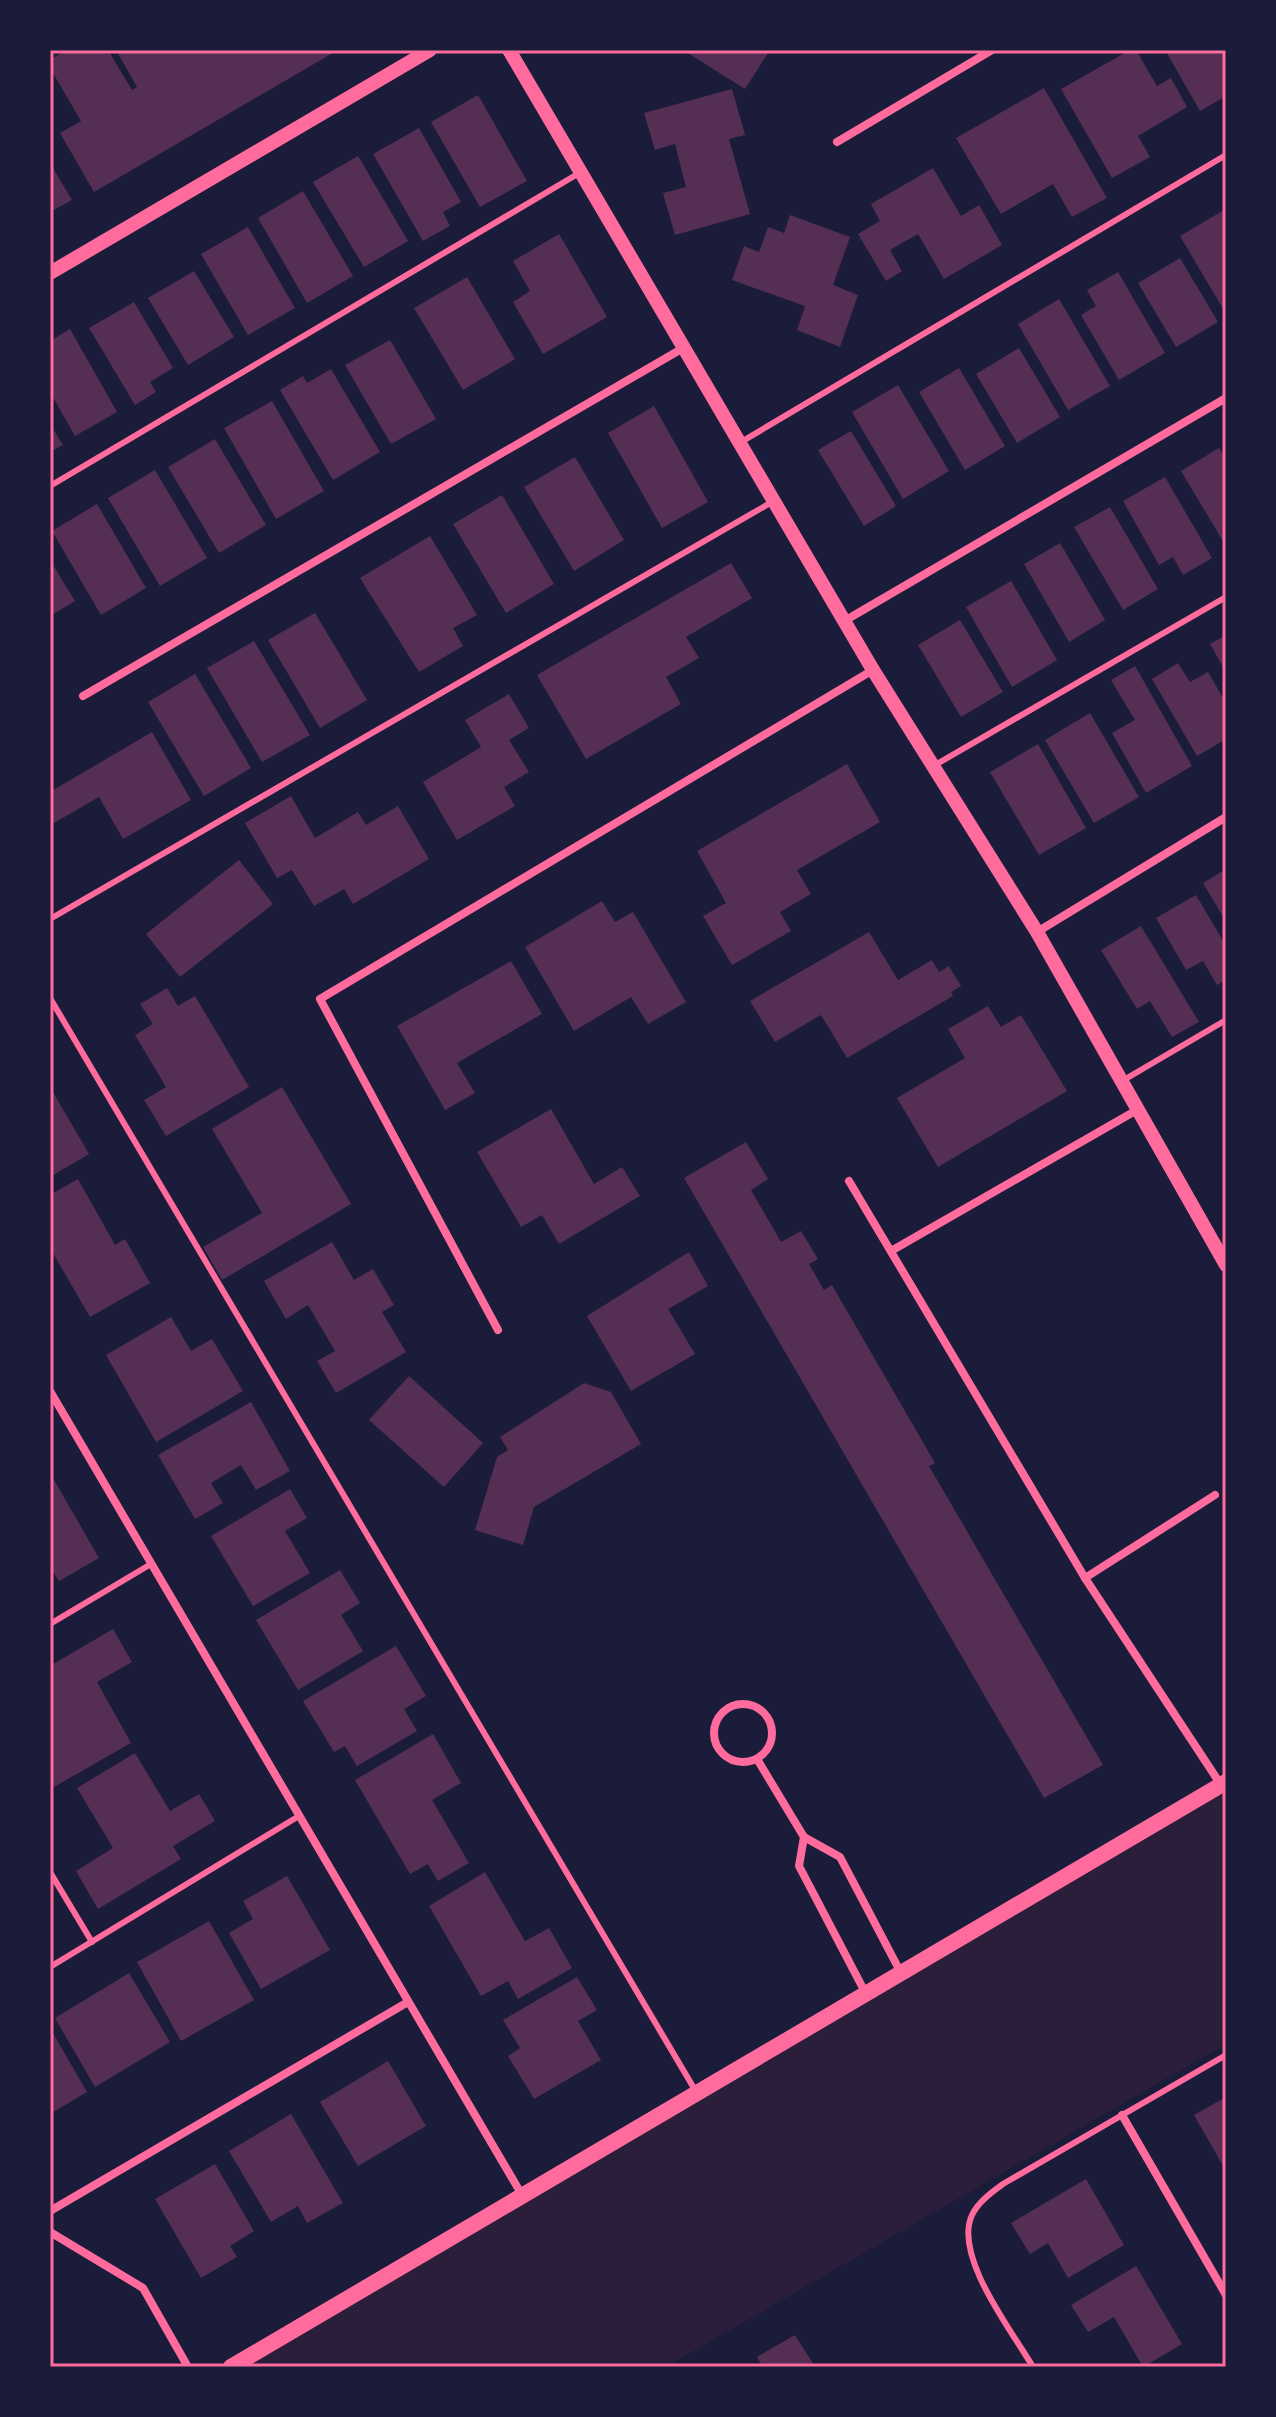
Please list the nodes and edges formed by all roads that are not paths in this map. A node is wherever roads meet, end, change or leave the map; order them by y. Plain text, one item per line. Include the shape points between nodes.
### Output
1 (430, 50) edge
2 (509, 50) edge
3 (992, 50) edge
4 (837, 142) dead end
5 (1226, 155) edge
6 (582, 171) junction
7 (50, 273) edge
8 (685, 346) junction
9 (1226, 398) edge
10 (741, 442) junction
11 (50, 486) edge
12 (775, 501) junction
13 (1226, 597) edge
14 (846, 620) junction
15 (873, 670) junction
16 (83, 696) dead end
17 (932, 767) junction
18 (1226, 817) edge
19 (50, 919) edge
20 (1037, 932) junction
21 (50, 998) edge
22 (1226, 1020) edge
23 (1122, 1082) junction
24 (1137, 1110) junction
25 (849, 1181) dead end
26 (891, 1251) junction
27 (1226, 1265) edge
28 (498, 1330) dead end
29 (50, 1391) edge
30 (60, 1409) junction
31 (50, 1415) edge
32 (1215, 1495) dead end
33 (151, 1564) junction
34 (1085, 1578) junction
35 (50, 1624) edge
36 (757, 1759) junction
37 (1223, 1783) edge
38 (299, 1816) junction
39 (804, 1837) junction
40 (50, 1872) edge
41 (92, 1942) junction
42 (50, 1967) edge
43 (901, 1973) junction
44 (866, 1994) junction
45 (408, 2002) junction
46 (1226, 2055) edge
47 (696, 2093) junction
48 (1122, 2115) junction
49 (522, 2195) junction
50 (50, 2211) edge
51 (50, 2232) edge
52 (1226, 2295) edge
53 (188, 2367) edge
54 (231, 2367) edge
55 (1033, 2367) edge

1 - 7 street
2 - 6 street
3 - 4 street
5 - 10 lane
6 - 8 street
6 - 11 lane
8 - 10 street
8 - 16 street
9 - 14 street
10 - 12 street
12 - 14 street
12 - 19 lane
13 - 17 lane
14 - 15 street
15 - 17 street
15 - 28 street via 320,999
17 - 20 street
18 - 20 street
20 - 23 street
21 - 47 lane
22 - 23 lane
23 - 24 street
24 - 26 street
24 - 27 street
25 - 26 street
26 - 34 street
29 - 30 street
30 - 31 street
30 - 33 street
32 - 34 street
33 - 35 lane
33 - 38 street
34 - 37 street
36 - 36 street via 771,1741 769,1718 751,1704 728,1707 714,1724 717,1747 735,1761
36 - 39 street
37 - 43 main road
38 - 41 lane
38 - 45 street
39 - 43 street via 840,1857
39 - 44 street via 799,1866
40 - 41 lane
41 - 42 lane
43 - 44 main road
44 - 47 main road
45 - 49 street
45 - 50 street
46 - 48 lane
47 - 49 main road
48 - 52 street
48 - 55 lane via 1003,2184 973,2214 968,2248 976,2269
49 - 54 main road
51 - 53 street via 143,2288

